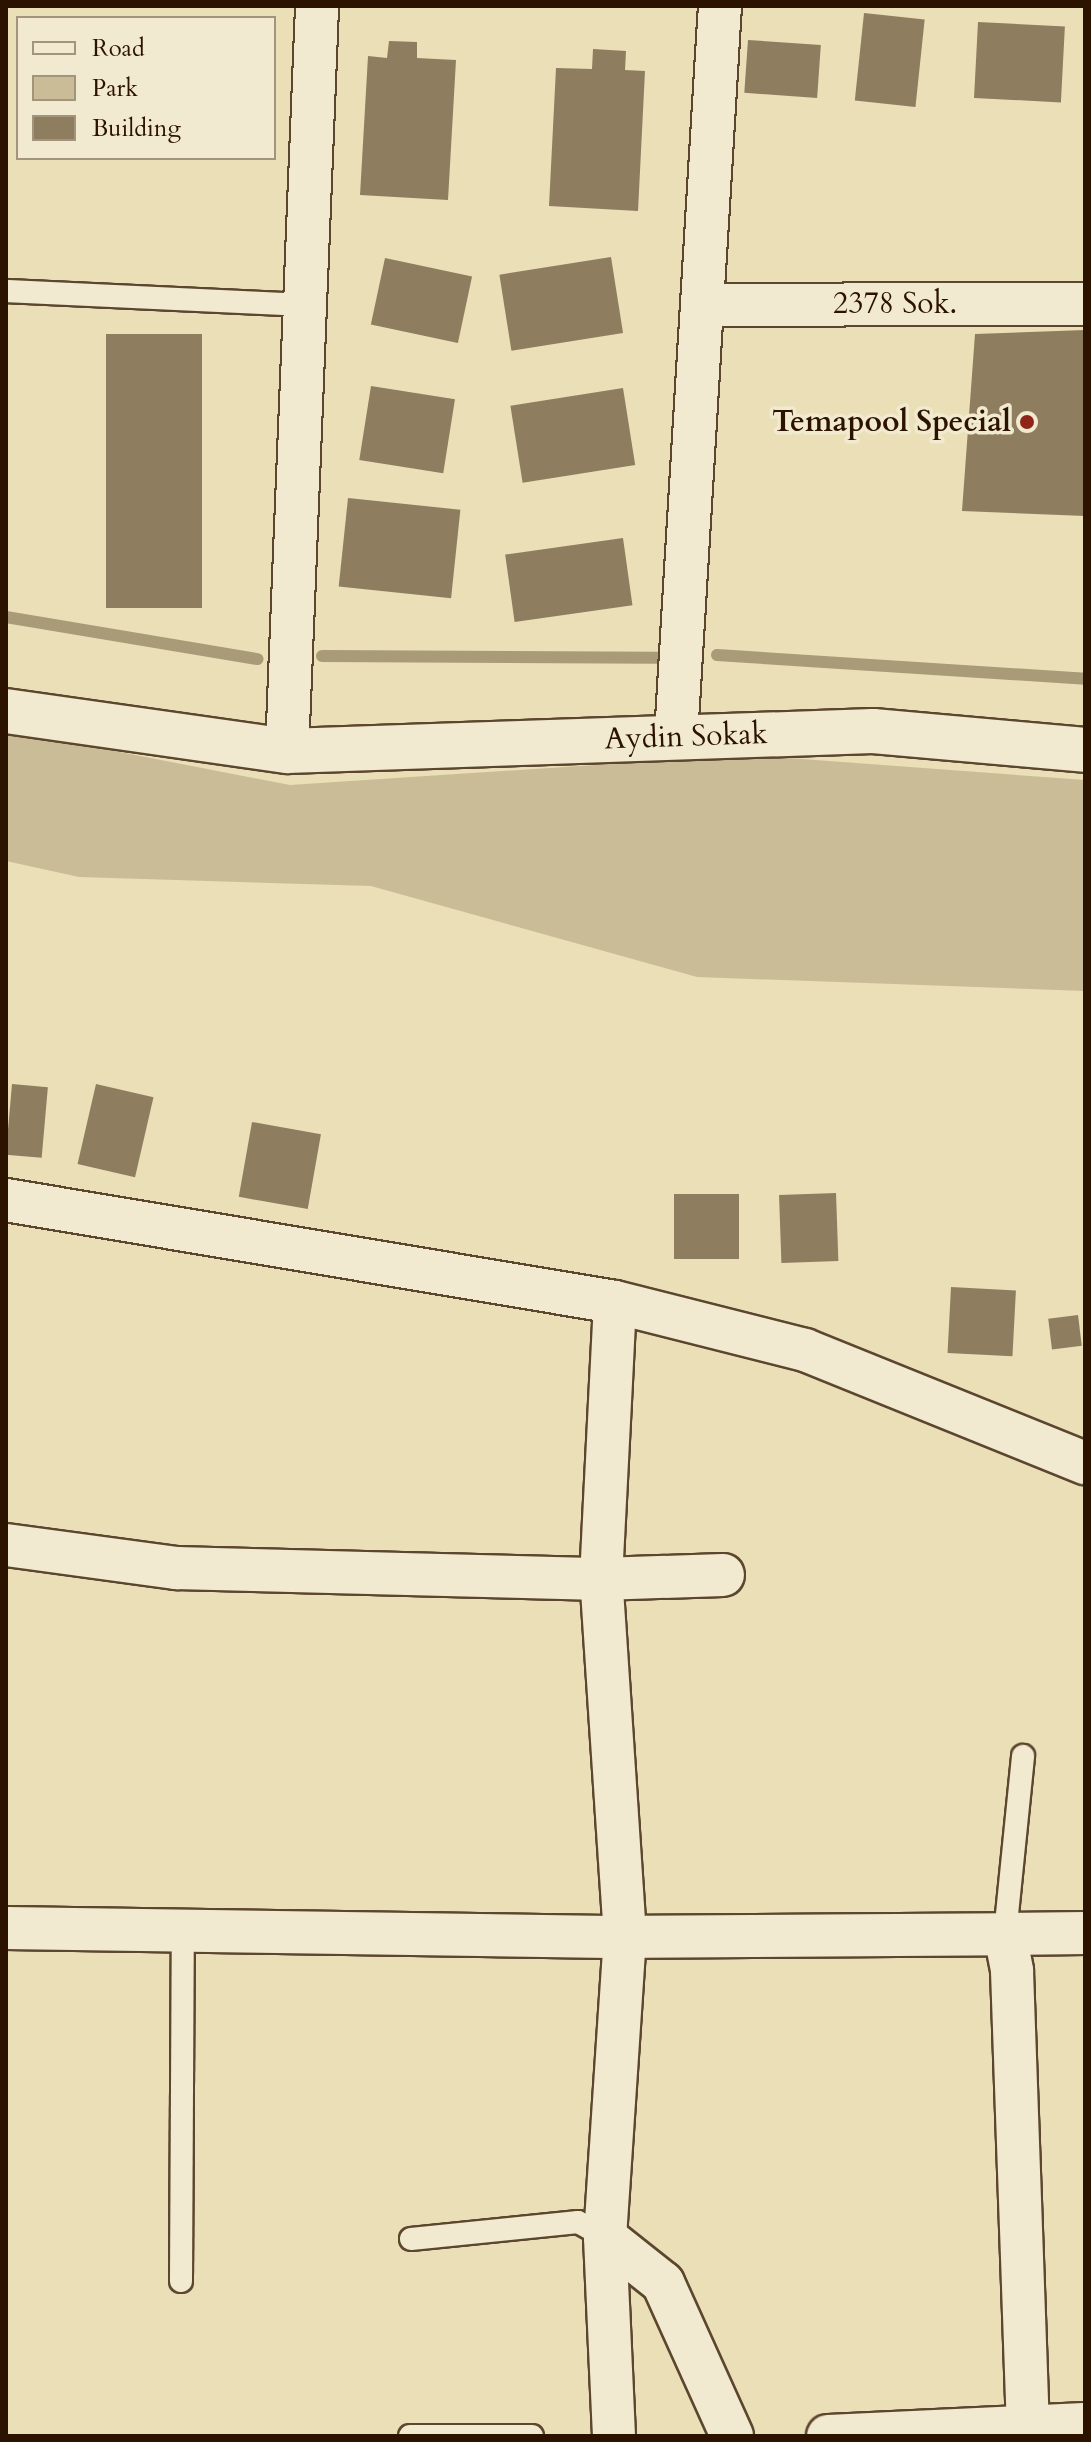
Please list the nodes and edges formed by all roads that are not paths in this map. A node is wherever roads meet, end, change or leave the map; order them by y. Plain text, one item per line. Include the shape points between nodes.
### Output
1 (317, 6) edge
2 (720, 6) edge
3 (6, 291) edge
4 (1085, 304) edge
5 (305, 305) junction
6 (704, 305) junction
7 (6, 711) edge
8 (676, 737) junction
9 (1085, 750) edge
10 (287, 751) junction
11 (6, 1200) edge
12 (615, 1302) junction
13 (1085, 1463) edge
14 (6, 1545) edge
15 (723, 1575) dead end
16 (601, 1579) junction
17 (1023, 1756) dead end
18 (6, 1928) edge
19 (183, 1931) junction
20 (1085, 1933) edge
21 (1005, 1934) junction
22 (625, 1936) junction
23 (605, 2237) junction
24 (411, 2239) dead end
25 (181, 2281) dead end
26 (1085, 2424) edge
27 (1028, 2426) junction
28 (410, 2436) edge
29 (532, 2436) edge
30 (614, 2436) edge
31 (732, 2436) edge
32 (828, 2436) edge

1 - 5 street
2 - 6 street
3 - 5 lane
4 - 6 street, 2378 Sok.
5 - 10 street
6 - 8 street
7 - 10 street, Aydin Sokak
8 - 9 street, Aydin Sokak via 873,731
8 - 10 street, Aydin Sokak
11 - 12 street
12 - 13 street via 805,1350
12 - 16 street
14 - 16 street via 176,1568
15 - 16 street
16 - 22 street
17 - 21 lane
18 - 19 street
19 - 22 street
19 - 25 lane
20 - 21 street
21 - 22 street
21 - 27 street via 1012,1971
22 - 23 street
23 - 24 lane via 578,2222
23 - 30 street
23 - 31 street via 663,2283
26 - 27 street
27 - 32 street
28 - 29 lane

